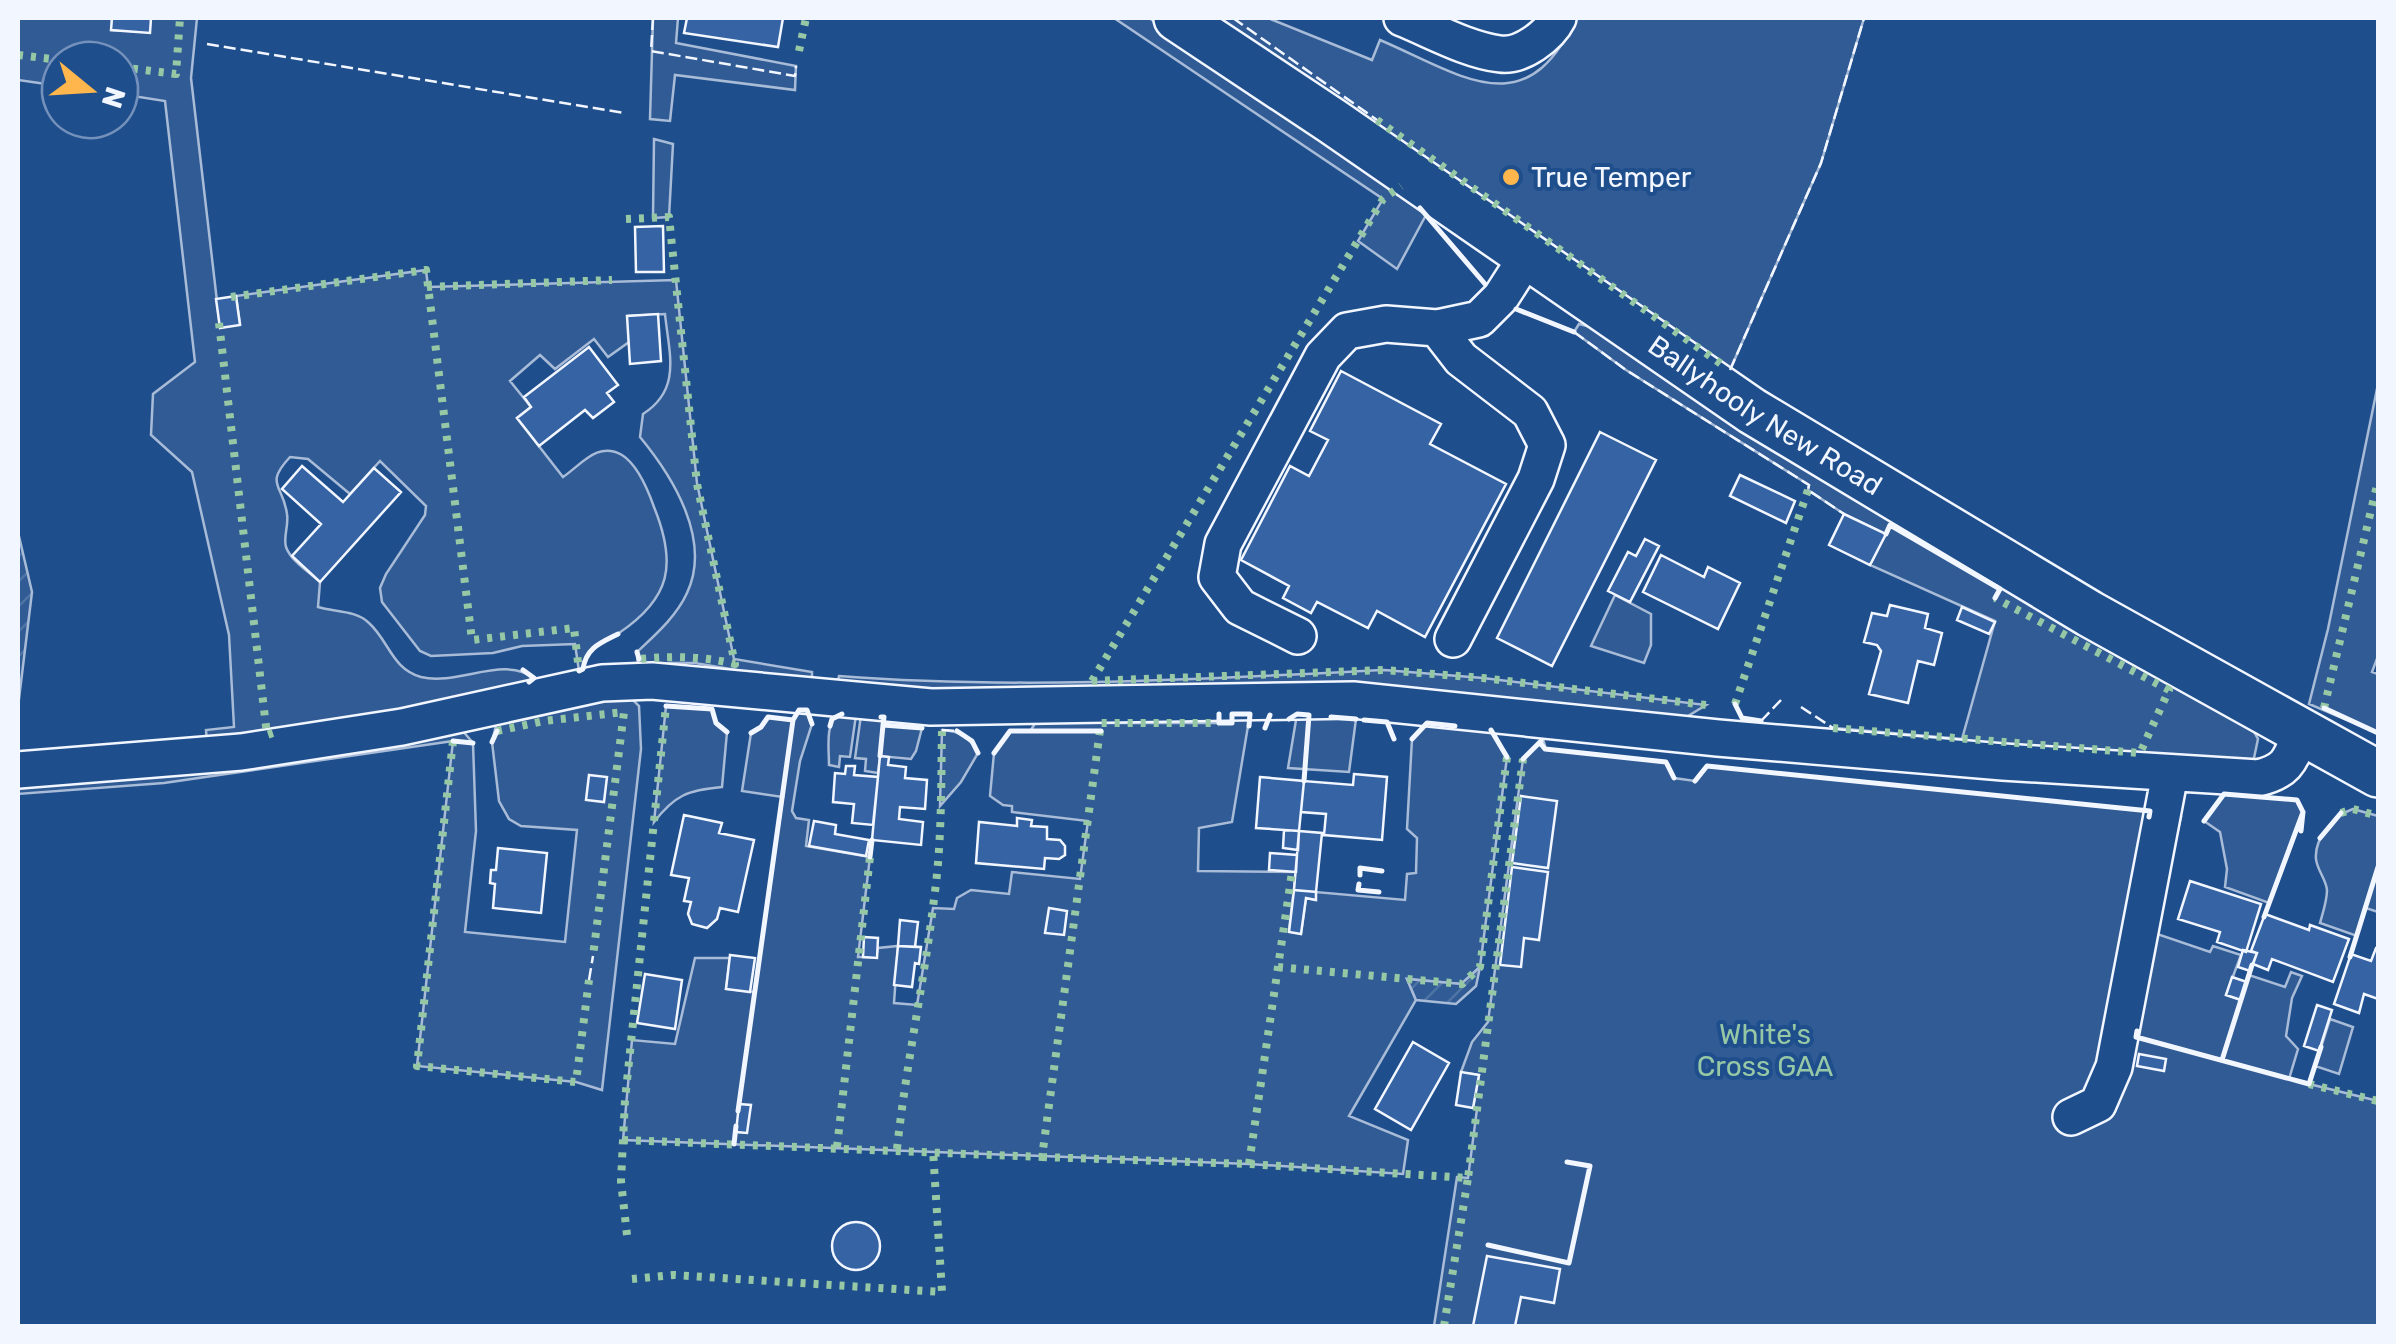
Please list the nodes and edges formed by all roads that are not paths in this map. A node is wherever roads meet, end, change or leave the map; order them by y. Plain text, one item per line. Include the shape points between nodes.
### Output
1 (1177, 18) edge
2 (1402, 18) edge
3 (1558, 18) edge
4 (1526, 258) junction
5 (1436, 328) junction
6 (1298, 636) dead end
7 (1453, 639) dead end
8 (2301, 733) junction
9 (18, 770) edge
10 (2170, 774) junction
11 (2378, 774) edge
12 (2071, 1117) dead end

1 - 4 main road, Ballyhooly New Road
2 - 3 street via 1503,56 1530,46
4 - 5 street via 1502,297 1478,319
4 - 8 main road, Ballyhooly New Road via 1752,412
5 - 6 street via 1386,324 1347,331 1324,356 1223,544 1217,577 1240,607
5 - 7 street via 1461,359 1530,412 1547,444 1536,479
8 - 10 street via 2276,774
8 - 11 main road, Ballyhooly New Road
9 - 10 street via 240,752 402,727 602,683 652,682 931,707 1352,700
10 - 12 street via 2114,1067 2098,1104

